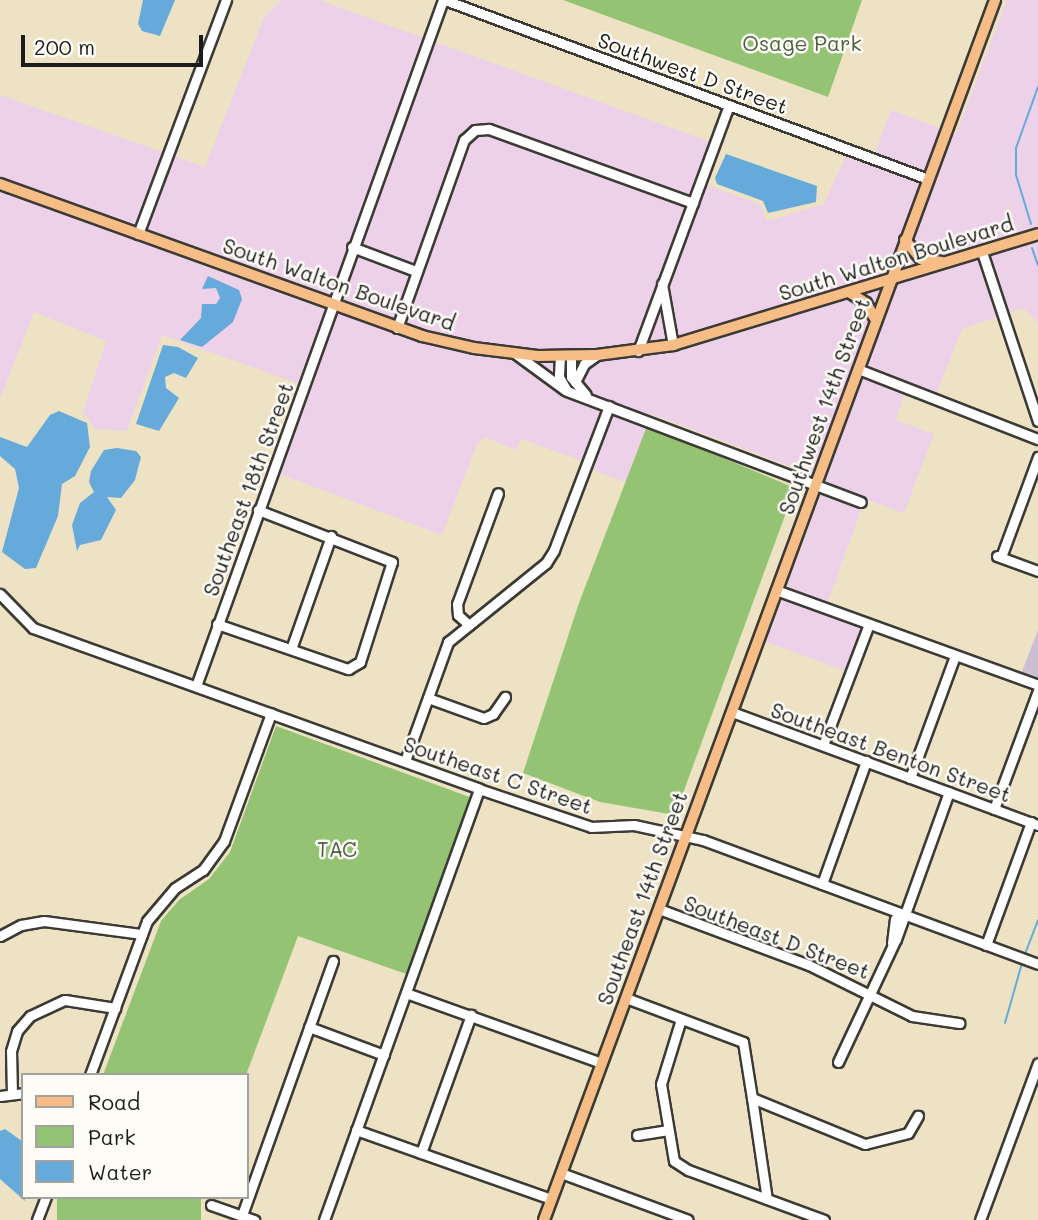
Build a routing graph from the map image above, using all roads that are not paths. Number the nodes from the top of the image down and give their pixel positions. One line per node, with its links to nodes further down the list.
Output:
1 (226, 0): 8 (street)
2 (444, 0): 4 (street, Southwest D Street); 11 (street, Southeast 18th Street)
3 (995, 0): 5 (main road, Southwest 14th Street)
4 (729, 105): 5 (street, Southwest D Street); 7 (street)
5 (928, 179): 10 (main road, Southwest 14th Street)
6 (0, 184): 8 (main road, South Walton Boulevard)
7 (693, 203): 14 (street); 16 (street)
8 (138, 234): 18 (main road, South Walton Boulevard)
9 (1038, 234): 12 (main road, South Walton Boulevard)
10 (905, 240): 13 (main road); 15 (main road, Southwest 14th Street)
11 (352, 247): 14 (street); 18 (street, Southeast 18th Street)
12 (982, 252): 13 (main road, South Walton Boulevard); 29 (street)
13 (948, 262): 15 (main road, South Walton Boulevard)
14 (416, 271): 20 (street)
15 (891, 280): 17 (main road, South Walton Boulevard); 19 (main road, Southwest 14th Street)
16 (662, 284): 21 (street); 22 (street)
17 (849, 292): 19 (main road); 21 (main road, South Walton Boulevard)
18 (331, 304): 20 (main road, South Walton Boulevard); 35 (street, Southeast 18th Street)
19 (876, 320): 26 (main road, Southwest 14th Street)
20 (397, 328): 23 (main road, South Walton Boulevard)
21 (673, 345): 22 (main road, South Walton Boulevard)
22 (638, 351): 24 (main road, South Walton Boulevard)
23 (516, 354): 25 (main road, South Walton Boulevard); 27 (street)
24 (597, 355): 25 (main road, South Walton Boulevard); 27 (street)
25 (566, 356): 27 (street)
26 (858, 369): 30 (street); 32 (main road, Southwest 14th Street)
27 (571, 387): 28 (street)
28 (609, 406): 32 (street); 42 (street)
29 (1038, 421)
30 (1038, 439)
31 (1038, 457): 37 (street)
32 (816, 483): 34 (street); 38 (main road, Southwest 14th Street)
33 (498, 493): 42 (street)
34 (862, 502)
35 (258, 510): 36 (street); 40 (street, Southeast 18th Street)
36 (331, 536): 43 (street); 43 (street)
37 (1038, 571)
38 (776, 590): 41 (street); 50 (main road, Southeast 14th Street)
39 (0, 594): 46 (street, Southeast C Street)
40 (217, 624): 43 (street); 46 (street, Southeast 18th Street)
41 (869, 624): 44 (street); 52 (street)
42 (468, 625): 49 (street)
43 (291, 649)
44 (955, 656): 45 (street); 55 (street)
45 (1038, 685)
46 (196, 686): 51 (street, Southeast C Street)
47 (1038, 691): 58 (street)
48 (505, 697): 49 (street)
49 (428, 698): 53 (street)
50 (732, 712): 52 (street, Southeast Benton Street); 60 (main road, Southeast 14th Street)
51 (271, 713): 53 (street, Southeast C Street); 64 (street)
52 (823, 746): 54 (street, Southeast Benton Street)
53 (405, 761): 56 (street, Southeast C Street)
54 (866, 761): 55 (street, Southeast Benton Street); 61 (street)
55 (910, 778): 57 (street, Southeast Benton Street)
56 (478, 789): 60 (street, Southeast C Street); 69 (street)
57 (949, 792): 58 (street, Southeast Benton Street); 63 (street)
58 (994, 809): 59 (street, Southeast Benton Street)
59 (1034, 824): 66 (street)
60 (685, 837): 61 (street, Southeast C Street); 62 (main road, Southeast 14th Street)
61 (822, 884): 63 (street, Southeast C Street)
62 (659, 909): 70 (street, Southeast D Street); 71 (main road, Southeast 14th Street)
63 (902, 914): 66 (street, Southeast C Street); 70 (street)
64 (142, 934): 65 (street); 72 (street)
65 (0, 936)
66 (986, 945): 68 (street, Southeast C Street)
67 (333, 961): 76 (street)
68 (1038, 964)
69 (406, 993): 73 (street); 77 (street)
70 (871, 993): 75 (street, Southeast D Street); 78 (street)
71 (626, 998): 74 (street); 79 (main road, Southeast 14th Street)
72 (115, 1008): 81 (street); 83 (street)
73 (471, 1015): 79 (street); 90 (street)
74 (681, 1019): 85 (street); 88 (street)
75 (959, 1023)
76 (309, 1027): 77 (street); 92 (street)
77 (384, 1055): 87 (street)
78 (838, 1062)
79 (601, 1063): 91 (main road, Southeast 14th Street)
80 (1038, 1063): 105 (street)
81 (91, 1073)
82 (21, 1093): 83 (street)
83 (12, 1094): 84 (street)
84 (0, 1096)
85 (752, 1098): 86 (street); 96 (street)
86 (918, 1116)
87 (356, 1130): 90 (street); 101 (street)
88 (667, 1130): 89 (street); 96 (street)
89 (637, 1135)
90 (421, 1153): 95 (street)
91 (561, 1173): 95 (main road, Southeast 14th Street); 103 (street)
92 (248, 1198)
93 (45, 1199): 99 (street)
94 (248, 1199): 98 (street)
95 (551, 1199): 102 (main road, Southeast 14th Street)
96 (767, 1199): 104 (street)
97 (211, 1205): 98 (street)
98 (242, 1215): 100 (street)
99 (37, 1220)
100 (254, 1220)
101 (324, 1220)
102 (544, 1220)
103 (688, 1220)
104 (824, 1220)
105 (979, 1220)

